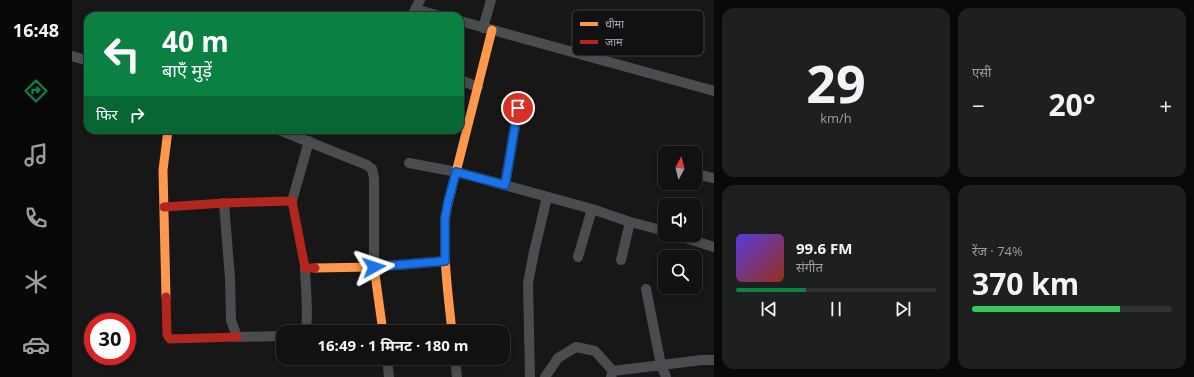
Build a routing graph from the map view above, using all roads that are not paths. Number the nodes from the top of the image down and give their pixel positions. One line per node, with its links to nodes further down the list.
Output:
1 (491, 0): 5 (street)
2 (416, 8): 3 (street)
3 (428, 12)
4 (464, 23): 5 (street)
5 (487, 29): 6 (street); 11 (street)
6 (572, 52)
7 (72, 56): 9 (street)
8 (586, 56): 12 (street)
9 (84, 60)
10 (464, 82): 11 (street)
11 (478, 87): 18 (street)
12 (714, 91)
13 (518, 108): 21 (street)
14 (168, 134): 25 (street)
15 (290, 134): 16 (street)
16 (309, 141): 23 (street); 34 (street)
17 (409, 163): 18 (street)
18 (456, 172): 21 (street); 33 (street)
19 (702, 175): 20 (street)
20 (714, 178)
21 (505, 185): 22 (street)
22 (547, 197): 26 (street); 49 (street)
23 (292, 201): 24 (street); 35 (street)
24 (224, 203): 25 (street); 41 (street)
25 (164, 207): 41 (street)
26 (592, 209): 27 (street); 31 (street)
27 (630, 222): 28 (street); 32 (street)
28 (658, 230)
29 (698, 242): 30 (street)
30 (714, 247)
31 (578, 257)
32 (621, 260)
33 (445, 261): 34 (street); 39 (street)
34 (374, 267): 35 (street); 38 (street)
35 (305, 268): 37 (street)
36 (646, 289): 45 (street)
37 (307, 325)
38 (382, 325)
39 (451, 325)
40 (276, 336): 41 (street)
41 (237, 337)
42 (714, 360): 45 (street)
43 (388, 365): 47 (street)
44 (456, 365): 48 (street)
45 (661, 365): 46 (street); 51 (street)
46 (612, 374): 50 (street)
47 (389, 377)
48 (457, 377)
49 (530, 377)
50 (545, 377)
51 (666, 377)

